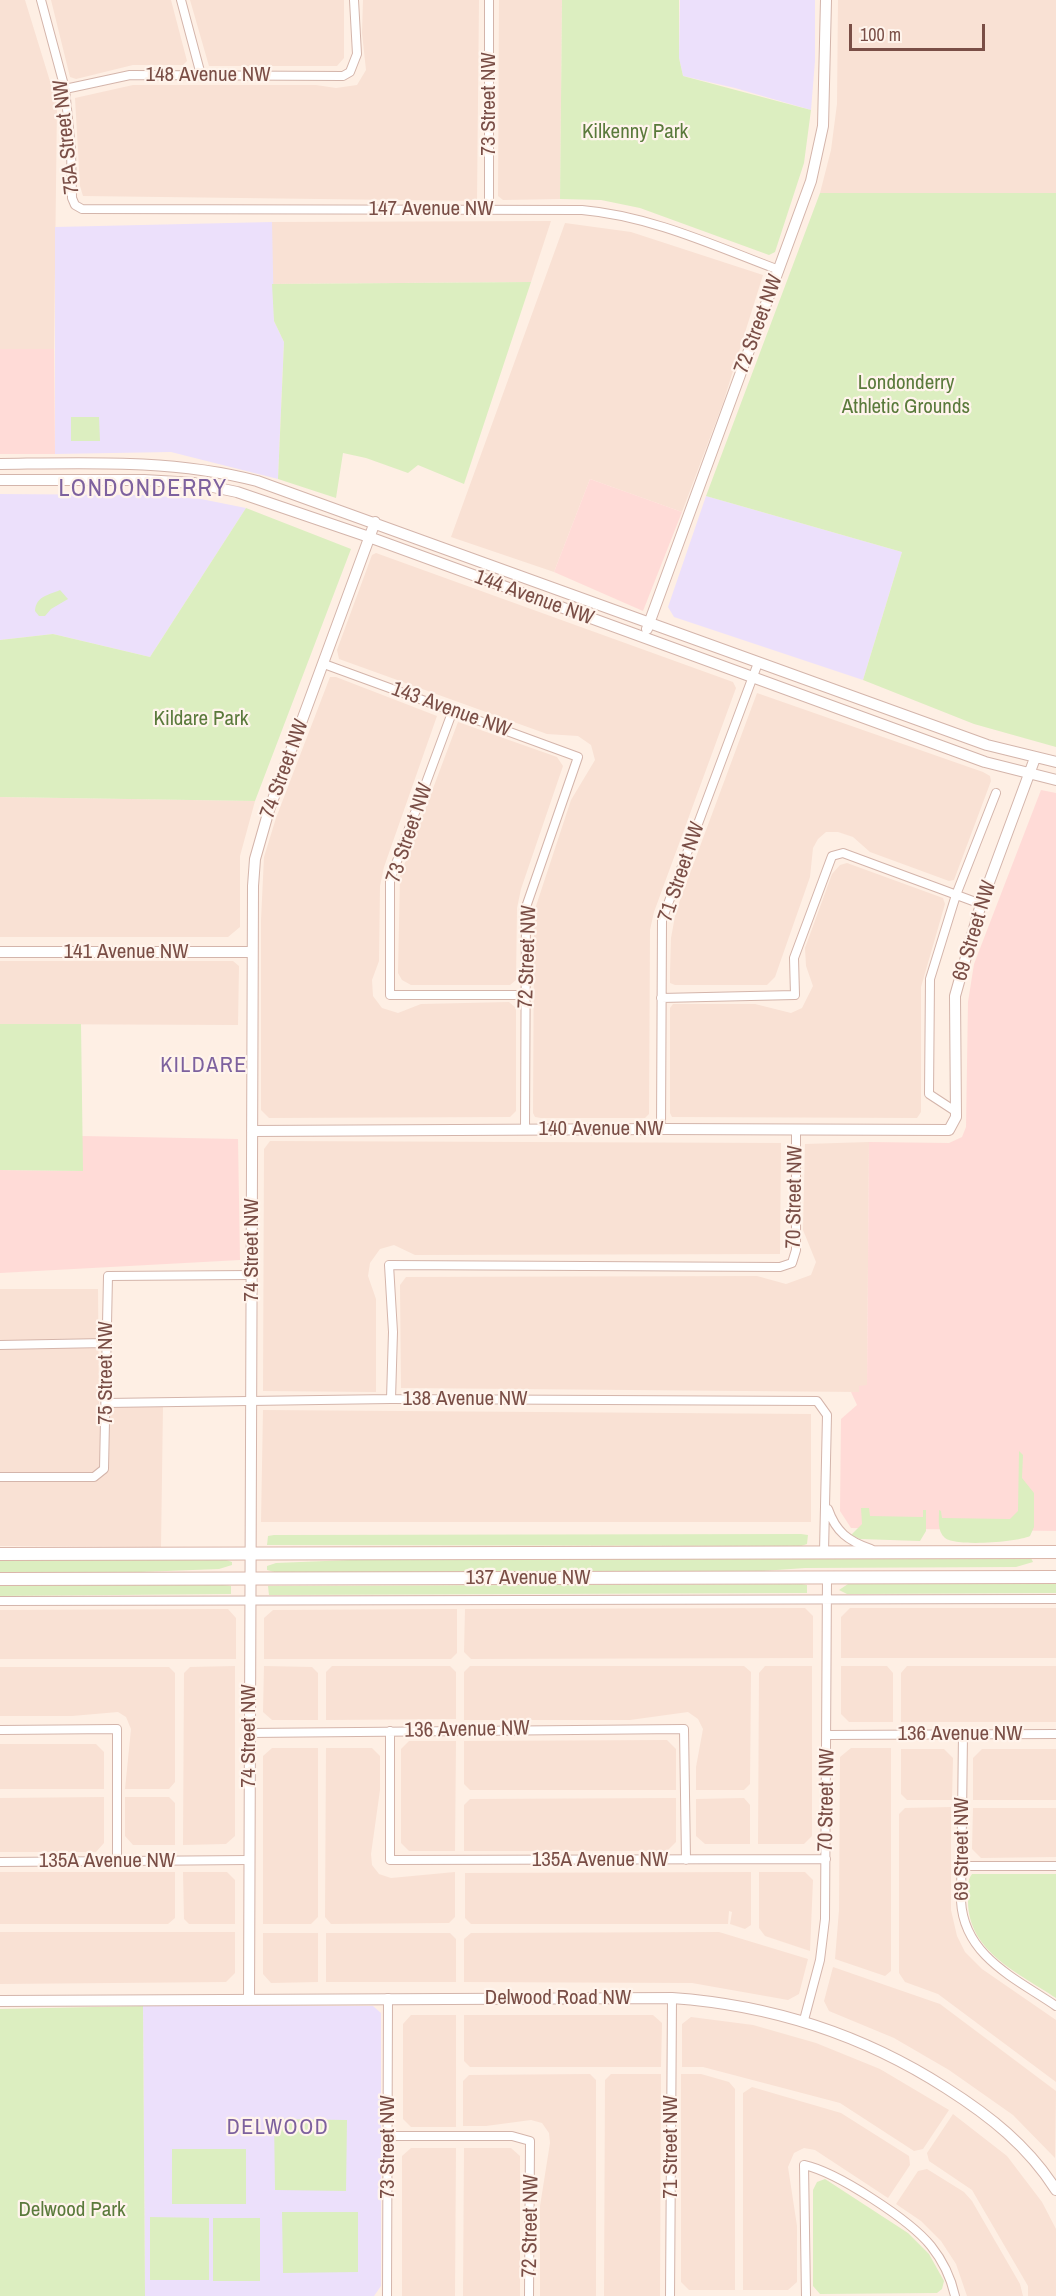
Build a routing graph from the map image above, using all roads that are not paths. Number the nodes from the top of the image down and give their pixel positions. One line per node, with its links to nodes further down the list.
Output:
1 (42, 0): 7 (street, 75A Street NW)
2 (181, 0): 6 (street)
3 (354, 0): 6 (street, 148 Avenue NW)
4 (489, 0): 9 (street, 73 Street NW)
5 (826, 0): 10 (street, 72 Street NW)
6 (201, 75): 7 (street, 148 Avenue NW)
7 (65, 89): 8 (street, 75A Street NW)
8 (75, 205): 9 (street, 147 Avenue NW)
9 (489, 209): 10 (street, 147 Avenue NW)
10 (779, 270): 15 (street, 72 Street NW)
11 (0, 464): 13 (street, 144 Avenue NW)
12 (0, 480): 14 (street, 144 Avenue NW)
13 (375, 522): 14 (street, 74 Street NW); 15 (street, 144 Avenue NW)
14 (369, 537): 16 (street, 144 Avenue NW); 18 (street, 74 Street NW)
15 (650, 623): 16 (street, 72 Street NW); 17 (street, 144 Avenue NW)
16 (644, 638): 19 (street, 144 Avenue NW)
17 (758, 663): 19 (street, 71 Street NW); 22 (street, 144 Avenue NW)
18 (324, 664): 20 (street, 143 Avenue NW); 30 (street, 74 Street NW)
19 (753, 677): 24 (street, 144 Avenue NW); 32 (street, 71 Street NW)
20 (453, 710): 21 (street, 143 Avenue NW); 31 (street, 73 Street NW)
21 (578, 757): 31 (street, 72 Street NW)
22 (1035, 758): 23 (street, 144 Avenue NW); 24 (street, 69 Street NW)
23 (1056, 762)
24 (1029, 775): 25 (street, 144 Avenue NW); 28 (street, 69 Street NW)
25 (1056, 780)
26 (996, 794): 27 (street, 69 Street NW)
27 (956, 895): 28 (street); 32 (street); 33 (street, 69 Street NW)
28 (981, 904): 33 (street, 69 Street NW)
29 (0, 952): 30 (street, 141 Avenue NW)
30 (252, 952): 37 (street, 74 Street NW)
31 (525, 995): 34 (street, 72 Street NW)
32 (661, 998): 35 (street, 71 Street NW)
33 (956, 1111): 36 (street, 69 Street NW)
34 (525, 1129): 35 (street, 140 Avenue NW); 37 (street, 140 Avenue NW)
35 (661, 1129): 38 (street, 140 Avenue NW)
36 (950, 1130): 38 (street, 140 Avenue NW)
37 (252, 1131): 39 (street, 74 Street NW)
38 (796, 1131): 42 (street, 70 Street NW)
39 (252, 1275): 40 (street, 75 Street NW); 43 (street, 74 Street NW)
40 (105, 1343): 41 (street); 44 (street, 75 Street NW)
41 (0, 1345)
42 (392, 1400): 43 (street, 138 Avenue NW); 46 (street, 138 Avenue NW)
43 (252, 1401): 44 (street, 138 Avenue NW); 51 (street, 74 Street NW)
44 (106, 1402): 45 (street, 75 Street NW)
45 (0, 1477)
46 (826, 1504): 47 (street); 48 (street, 137 Avenue NW)
47 (824, 1552): 48 (main road, 137 Avenue NW); 51 (main road, 137 Avenue NW)
48 (880, 1552): 49 (main road, 137 Avenue NW)
49 (1056, 1552)
50 (0, 1554): 51 (main road, 137 Avenue NW)
51 (251, 1554): 55 (street, 74 Street NW)
52 (827, 1577): 53 (main road, 137 Avenue NW); 55 (main road, 137 Avenue NW); 56 (street, 70 Street NW)
53 (1056, 1577)
54 (0, 1579): 55 (main road, 137 Avenue NW)
55 (251, 1579): 58 (street, 74 Street NW)
56 (827, 1599): 57 (street, 137 Avenue NW); 58 (street, 137 Avenue NW); 65 (street, 70 Street NW)
57 (1056, 1599)
58 (250, 1600): 59 (street, 137 Avenue NW); 62 (street, 74 Street NW)
59 (0, 1601)
60 (0, 1730): 69 (street)
61 (390, 1731): 62 (street, 136 Avenue NW); 68 (street, 136 Avenue NW); 68 (street, 135A Avenue NW)
62 (249, 1732): 67 (street, 74 Street NW)
63 (963, 1734): 64 (street, 136 Avenue NW); 65 (street, 136 Avenue NW); 71 (street, 69 Street NW)
64 (1056, 1734)
65 (827, 1735): 66 (street, 70 Street NW)
66 (826, 1858): 68 (street, 135A Avenue NW); 78 (street, 70 Street NW)
67 (249, 1860): 69 (street, 135A Avenue NW); 73 (street, 74 Street NW)
68 (686, 1860)
69 (117, 1861): 70 (street, 135A Avenue NW)
70 (0, 1862)
71 (961, 1866): 72 (street); 77 (street, 69 Street NW)
72 (1056, 1866)
73 (249, 1998): 74 (street, Delwood Road NW); 76 (street, Delwood Road NW)
74 (388, 1998): 75 (street, Delwood Road NW); 79 (street, 73 Street NW)
75 (672, 1998): 78 (street, Delwood Road NW); 83 (street, 71 Street NW)
76 (0, 2001)
77 (1056, 2006)
78 (804, 2020): 80 (street, Delwood Road NW)
79 (389, 2136): 81 (street, 73 Street NW); 82 (street, 72 Street NW)
80 (1056, 2190)
81 (387, 2296)
82 (529, 2296)
83 (670, 2296)
84 (806, 2296): 85 (street)
85 (955, 2296)

